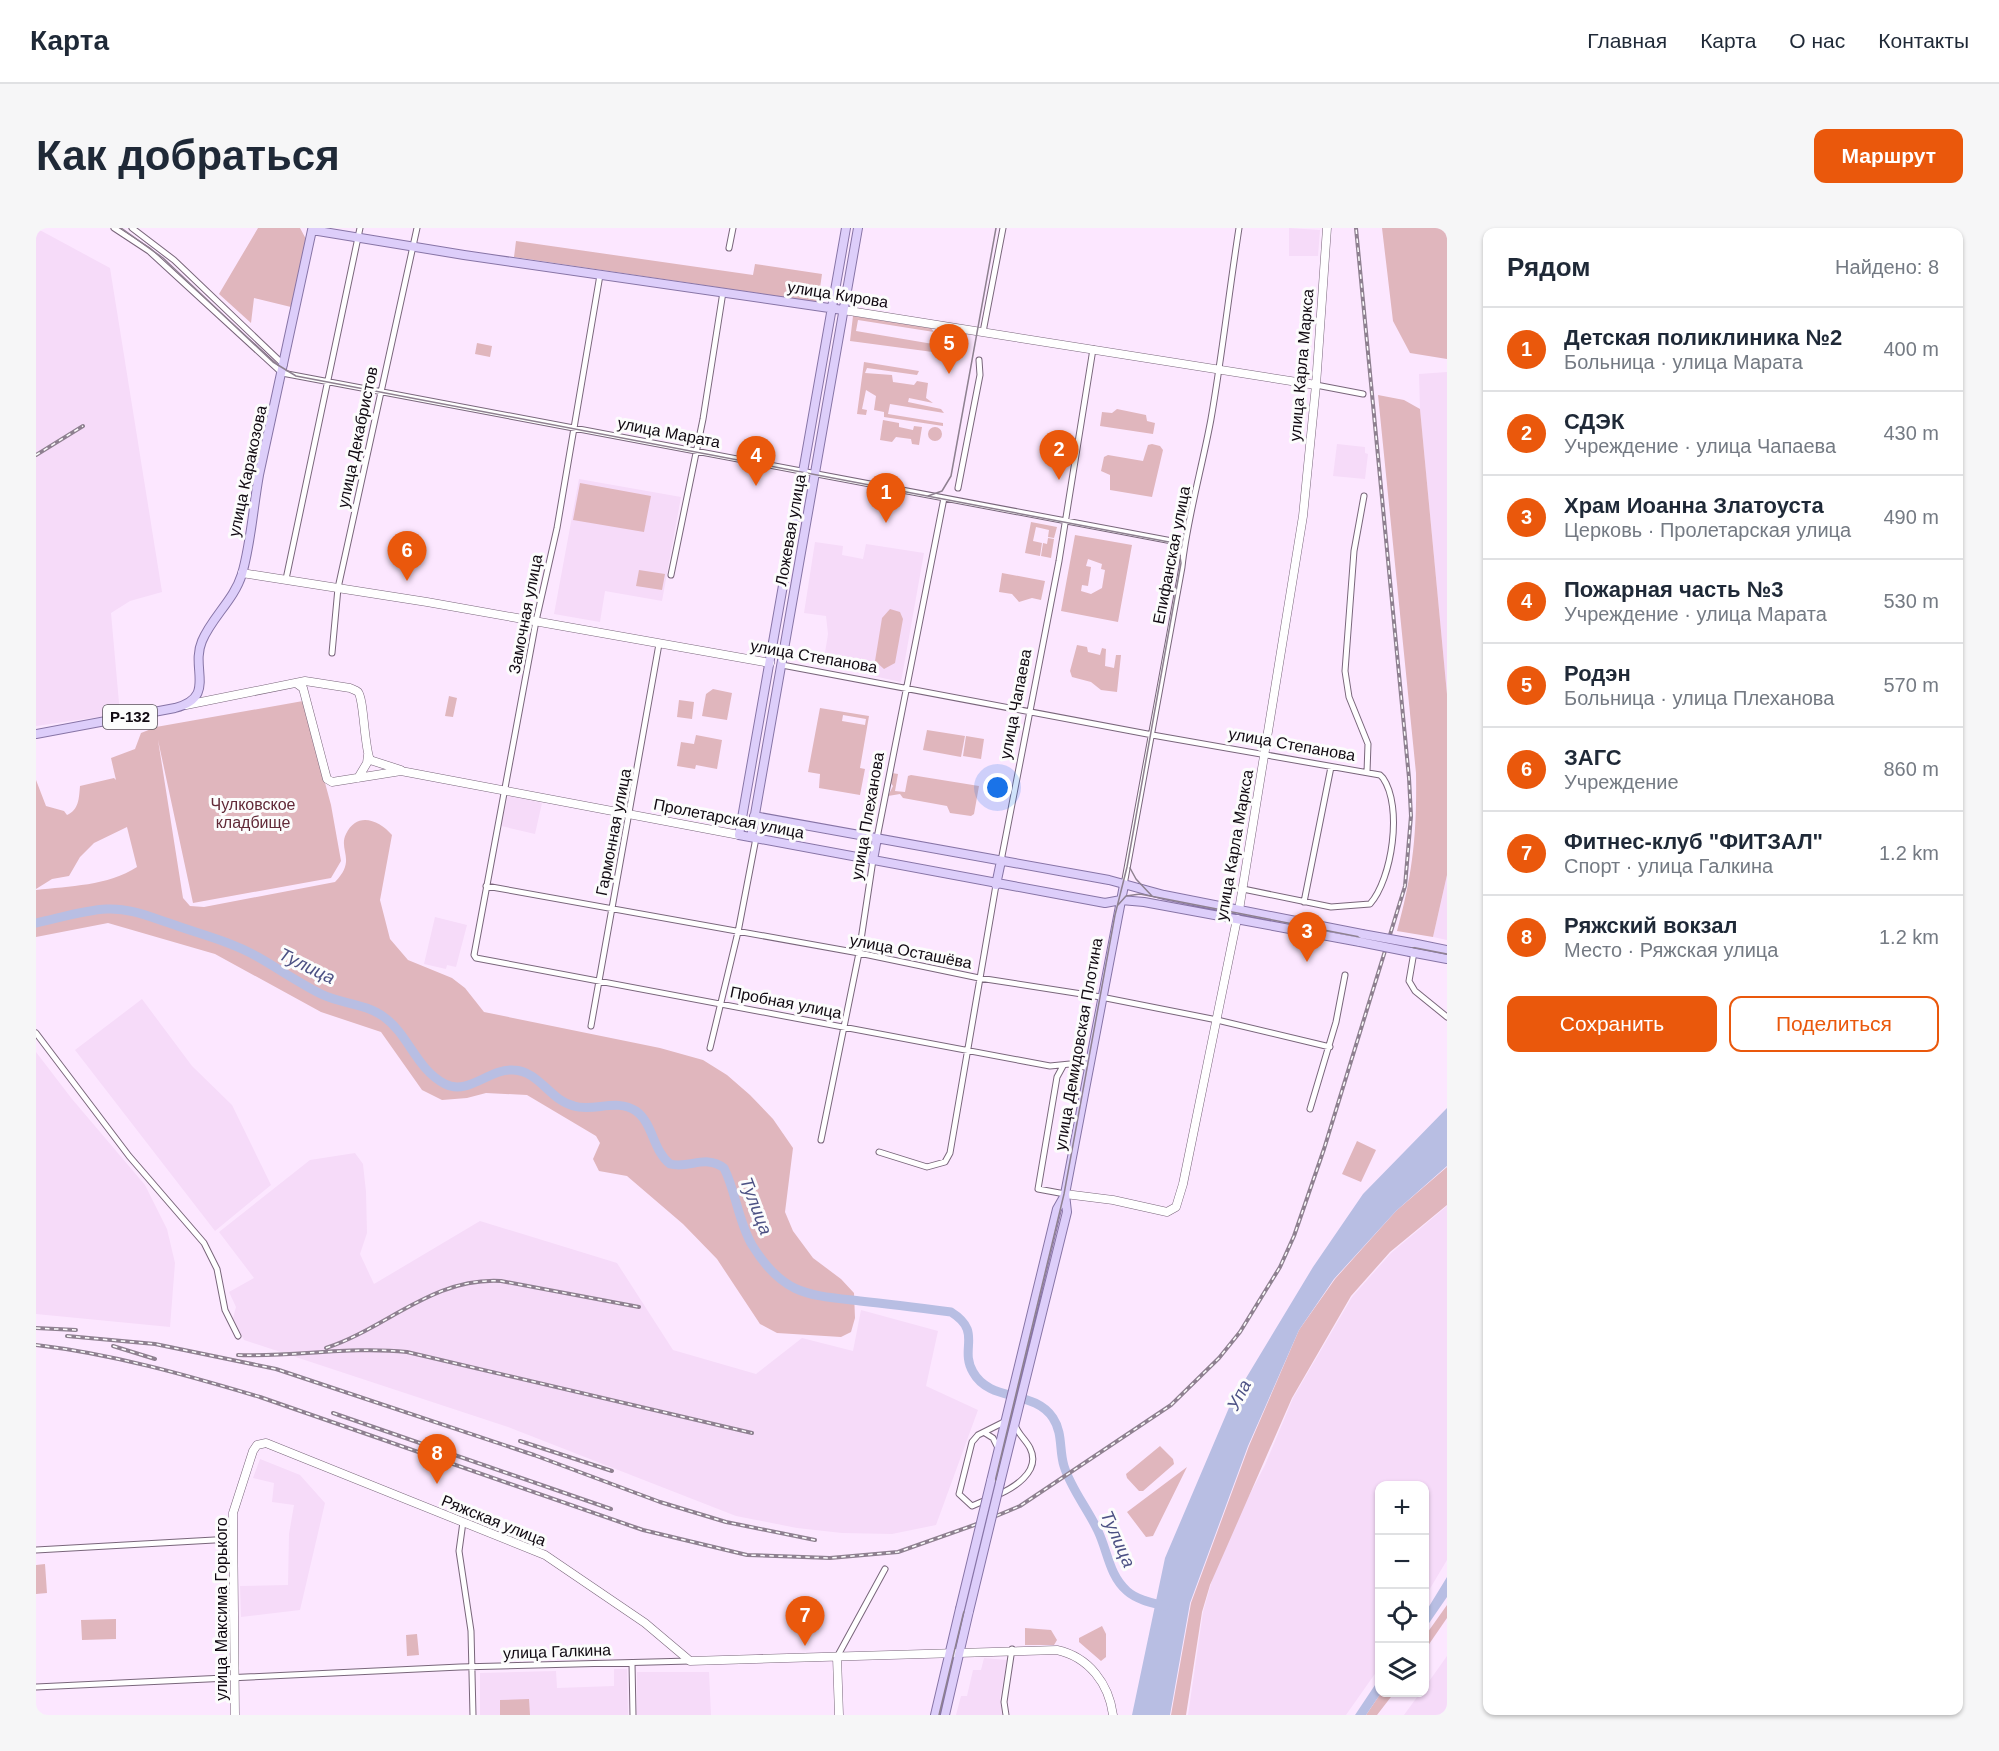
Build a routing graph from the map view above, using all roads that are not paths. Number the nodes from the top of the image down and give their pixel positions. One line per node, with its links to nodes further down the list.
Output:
1 (114, 228): 13 (street, улица Марата)
2 (360, 228): 12 (street)
3 (417, 228): 14 (street, улица Декабристов)
4 (734, 228): 15 (street)
5 (846, 228): 18 (main road, Ложевая улица)
6 (858, 228): 19 (main road, Ложевая улица)
7 (1003, 228): 20 (street)
8 (1239, 228): 24 (street, Епифанская улица)
9 (1327, 228): 26 (street, улица Карла Маркса)
10 (311, 229): 12 (main road, улица Кирова); 23 (main road, улица Каракозова)
11 (134, 230): 13 (street); 23 (street)
12 (358, 237): 14 (main road, улица Кирова); 25 (street)
13 (132, 239): 23 (street, улица Марата)
14 (413, 246): 16 (main road, улица Кирова); 27 (street, улица Декабристов)
15 (729, 248)
16 (600, 275): 17 (main road, улица Кирова); 29 (street, Замочная улица)
17 (723, 292): 18 (main road, улица Кирова); 30 (street)
18 (832, 308): 19 (main road, улица Кирова); 31 (main road, Ложевая улица)
19 (843, 310): 20 (street, улица Кирова); 32 (main road, Ложевая улица)
20 (983, 332): 21 (street, улица Кирова)
21 (1093, 350): 24 (street, улица Кирова); 36 (street, улица Чапаева)
22 (979, 360): 33 (street)
23 (285, 370): 25 (street, улица Марата); 40 (main road, улица Каракозова)
24 (1218, 370): 26 (street, улица Кирова); 38 (street, Епифанская улица)
25 (328, 381): 27 (street, улица Марата); 42 (street)
26 (1316, 385): 28 (street, улица Кирова); 58 (street, улица Карла Маркса)
27 (381, 391): 29 (street, улица Марата); 43 (street, улица Декабристов)
28 (1363, 394)
29 (573, 427): 30 (street, улица Марата); 44 (street, Замочная улица)
30 (696, 451): 31 (street, улица Марата); 41 (street)
31 (804, 471): 32 (street, улица Марата); 37 (main road, Ложевая улица)
32 (815, 474): 35 (street, улица Марата); 39 (main road, Ложевая улица)
33 (958, 488)
34 (1364, 496): 61 (street)
35 (944, 498): 36 (street, улица Марата); 51 (street, улица Плеханова)
36 (1066, 521): 38 (street, улица Марата); 54 (street, улица Чапаева)
37 (790, 552): 39 (main road); 47 (main road, Ложевая улица)
38 (1182, 553): 56 (street, Епифанская улица)
39 (801, 554): 48 (main road, Ложевая улица)
40 (242, 573): 42 (street, улица Степанова); 49 (main road, улица Каракозова)
41 (671, 575)
42 (286, 579): 43 (street, улица Степанова)
43 (338, 588): 44 (street, улица Степанова); 46 (street, улица Декабристов)
44 (536, 621): 45 (street, улица Степанова); 63 (street, Замочная улица)
45 (659, 644): 47 (street, улица Степанова); 64 (street, Гармонная улица)
46 (332, 653)
47 (770, 663): 48 (main road, улица Степанова); 67 (main road, Ложевая улица)
48 (782, 665): 51 (street, улица Степанова); 65 (main road, Ложевая улица)
49 (200, 682): 52 (street); 53 (main road)
50 (296, 683): 52 (street); 57 (street); 62 (street, Пролетарская улица)
51 (906, 689): 54 (street, улица Степанова); 69 (street, улица Плеханова)
52 (211, 700): 53 (street)
53 (186, 705): 55 (main road, Р-132)
54 (1028, 712): 56 (street, улица Степанова); 71 (street, улица Чапаева)
55 (36, 734)
56 (1151, 735): 58 (street, улица Степанова); 73 (street, Епифанская улица)
57 (368, 754): 60 (street); 62 (street)
58 (1265, 755): 59 (street, улица Степанова); 75 (street, улица Карла Маркса)
59 (1331, 767): 61 (street, улица Степанова); 77 (street)
60 (401, 771): 62 (street, Пролетарская улица); 63 (street, Пролетарская улица)
61 (1367, 772): 77 (street, улица Степанова)
62 (357, 778)
63 (505, 790): 64 (street, Пролетарская улица); 74 (street, Замочная улица)
64 (630, 814): 67 (street, Пролетарская улица); 78 (street, Гармонная улица)
65 (754, 816): 66 (main road, Пролетарская улица); 68 (main road, Ложевая улица)
66 (768, 818): 68 (main road); 69 (main road, Пролетарская улица)
67 (739, 835): 68 (main road, Пролетарская улица)
68 (757, 838): 70 (main road, Пролетарская улица); 80 (street, Ложевая улица)
69 (877, 838): 70 (main road, улица Плеханова); 71 (main road, Пролетарская улица)
70 (873, 860): 72 (main road, Пролетарская улица); 83 (street, улица Плеханова)
71 (1001, 861): 72 (main road, улица Чапаева); 73 (main road, Пролетарская улица)
72 (996, 885): 76 (main road, Пролетарская улица); 87 (street, улица Чапаева)
73 (1124, 885): 76 (main road); 79 (main road, Пролетарская улица)
74 (486, 886): 78 (street, улица Осташёва); 84 (street, Замочная улица)
75 (1243, 889): 77 (street); 79 (street, улица Карла Маркса)
76 (1121, 900): 79 (main road, Пролетарская улица); 89 (main road, улица Демидовская Плотина)
77 (1305, 902)
78 (612, 908): 80 (street, улица Осташёва); 88 (street, Гармонная улица)
79 (1238, 914): 81 (main road, Пролетарская улица, bridge); 92 (street, улица Карла Маркса)
80 (738, 932): 83 (street, улица Осташёва); 90 (street, Ложевая улица)
81 (1412, 949): 82 (main road); 85 (main road); 91 (street)
82 (1447, 950)
83 (859, 953): 87 (street, улица Осташёва); 94 (street, улица Плеханова)
84 (476, 958): 88 (street, Пробная улица)
85 (1447, 959)
86 (1346, 975): 96 (street)
87 (979, 978): 89 (street, улица Осташёва); 98 (street, улица Чапаева)
88 (599, 981): 90 (street, Пробная улица); 93 (street, Гармонная улица)
89 (1101, 997): 92 (street, улица Осташёва); 100 (main road, улица Демидовская Плотина)
90 (722, 1003): 94 (street, Пробная улица); 97 (street, Ложевая улица)
91 (1447, 1017)
92 (1217, 1020): 96 (street, улица Осташёва); 104 (street, улица Карла Маркса)
93 (591, 1026)
94 (843, 1026): 98 (street, Пробная улица); 102 (street, улица Плеханова)
95 (36, 1033): 107 (street)
96 (1330, 1047): 101 (street)
97 (710, 1048)
98 (968, 1051): 99 (street, Пробная улица); 103 (street, улица Чапаева)
99 (1064, 1065): 100 (street, Пробная улица); 104 (street, улица Демидовская Плотина)
100 (1090, 1068): 104 (main road, улица Демидовская Плотина)
101 (1310, 1109)
102 (821, 1140)
103 (879, 1152)
104 (1065, 1194): 105 (main road, улица Демидовская Плотина); 106 (main road, улица Демидовская Плотина)
105 (1045, 1302): 106 (main road); 108 (main road, улица Демидовская Плотина)
106 (1034, 1305): 108 (main road, улица Демидовская Плотина)
107 (238, 1336)
108 (1019, 1385): 109 (main road, улица Демидовская Плотина)
109 (1009, 1422): 110 (street); 112 (street); 113 (main road, улица Демидовская Плотина)
110 (984, 1433): 112 (street); 113 (street)
111 (266, 1443): 114 (street, Ряжская улица); 115 (street, улица Максима Горького)
112 (1027, 1443): 113 (street)
113 (1003, 1450): 119 (main road, улица Демидовская Плотина, bridge)
114 (463, 1522): 121 (street, Ряжская улица); 123 (street)
115 (232, 1539): 116 (street); 124 (street, улица Максима Горького)
116 (36, 1550)
117 (885, 1569): 120 (street)
118 (1012, 1649): 119 (street, улица Галкина); 132 (street); 133 (street, улица Галкина)
119 (955, 1651): 120 (street, улица Галкина); 130 (main road, улица Демидовская Плотина); 131 (main road, улица Демидовская Плотина)
120 (837, 1657): 121 (street, улица Галкина); 129 (street)
121 (690, 1661): 122 (street, улица Галкина)
122 (632, 1663): 123 (street, улица Галкина); 128 (street)
123 (474, 1667): 124 (street, улица Галкина); 127 (street)
124 (234, 1678): 125 (street, улица Галкина); 126 (street, улица Максима Горького)
125 (36, 1687)
126 (235, 1715)
127 (473, 1715)
128 (633, 1715)
129 (839, 1715)
130 (935, 1715)
131 (945, 1715)
132 (1006, 1715)
133 (1113, 1715)

